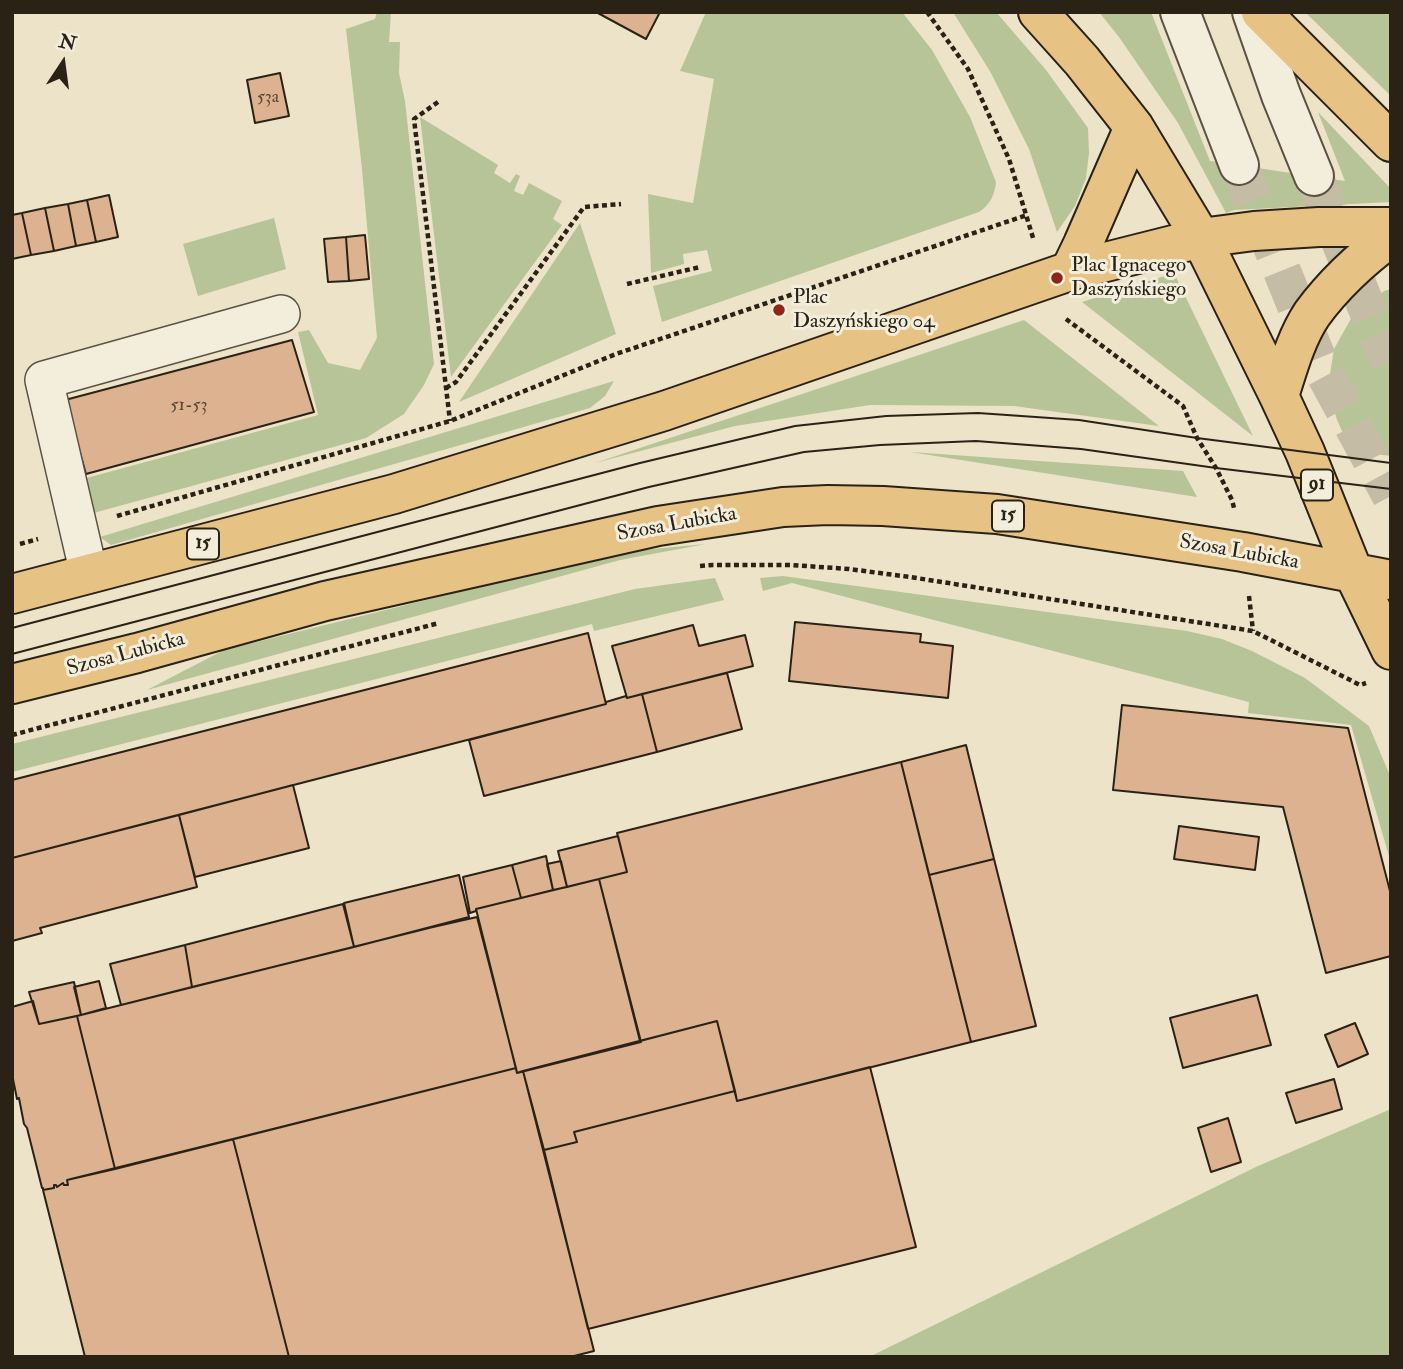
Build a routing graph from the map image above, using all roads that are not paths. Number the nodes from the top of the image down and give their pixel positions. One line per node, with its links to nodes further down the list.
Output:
1 (1038, 12): 5 (main road, 91)
2 (1180, 12): 7 (street)
3 (1252, 12): 8 (street)
4 (1261, 12): 6 (main road)
5 (1134, 127): 11 (main road, 91); 12 (main road)
6 (1391, 142)
7 (1239, 165)
8 (1314, 176)
9 (1391, 227): 11 (main road, 15)
10 (1391, 237): 14 (main road)
11 (1201, 238): 12 (main road, 15); 14 (main road, 91)
12 (1057, 275): 15 (main road, 15)
13 (281, 314): 15 (street)
14 (1279, 396): 16 (main road, 91)
15 (89, 574): 18 (main road, 15)
16 (1354, 574): 17 (main road, 15); 19 (main road, 91); 20 (main road, Szosa Lubicka / 15)
17 (1391, 580)
18 (12, 594)
19 (1391, 650)
20 (12, 684)

